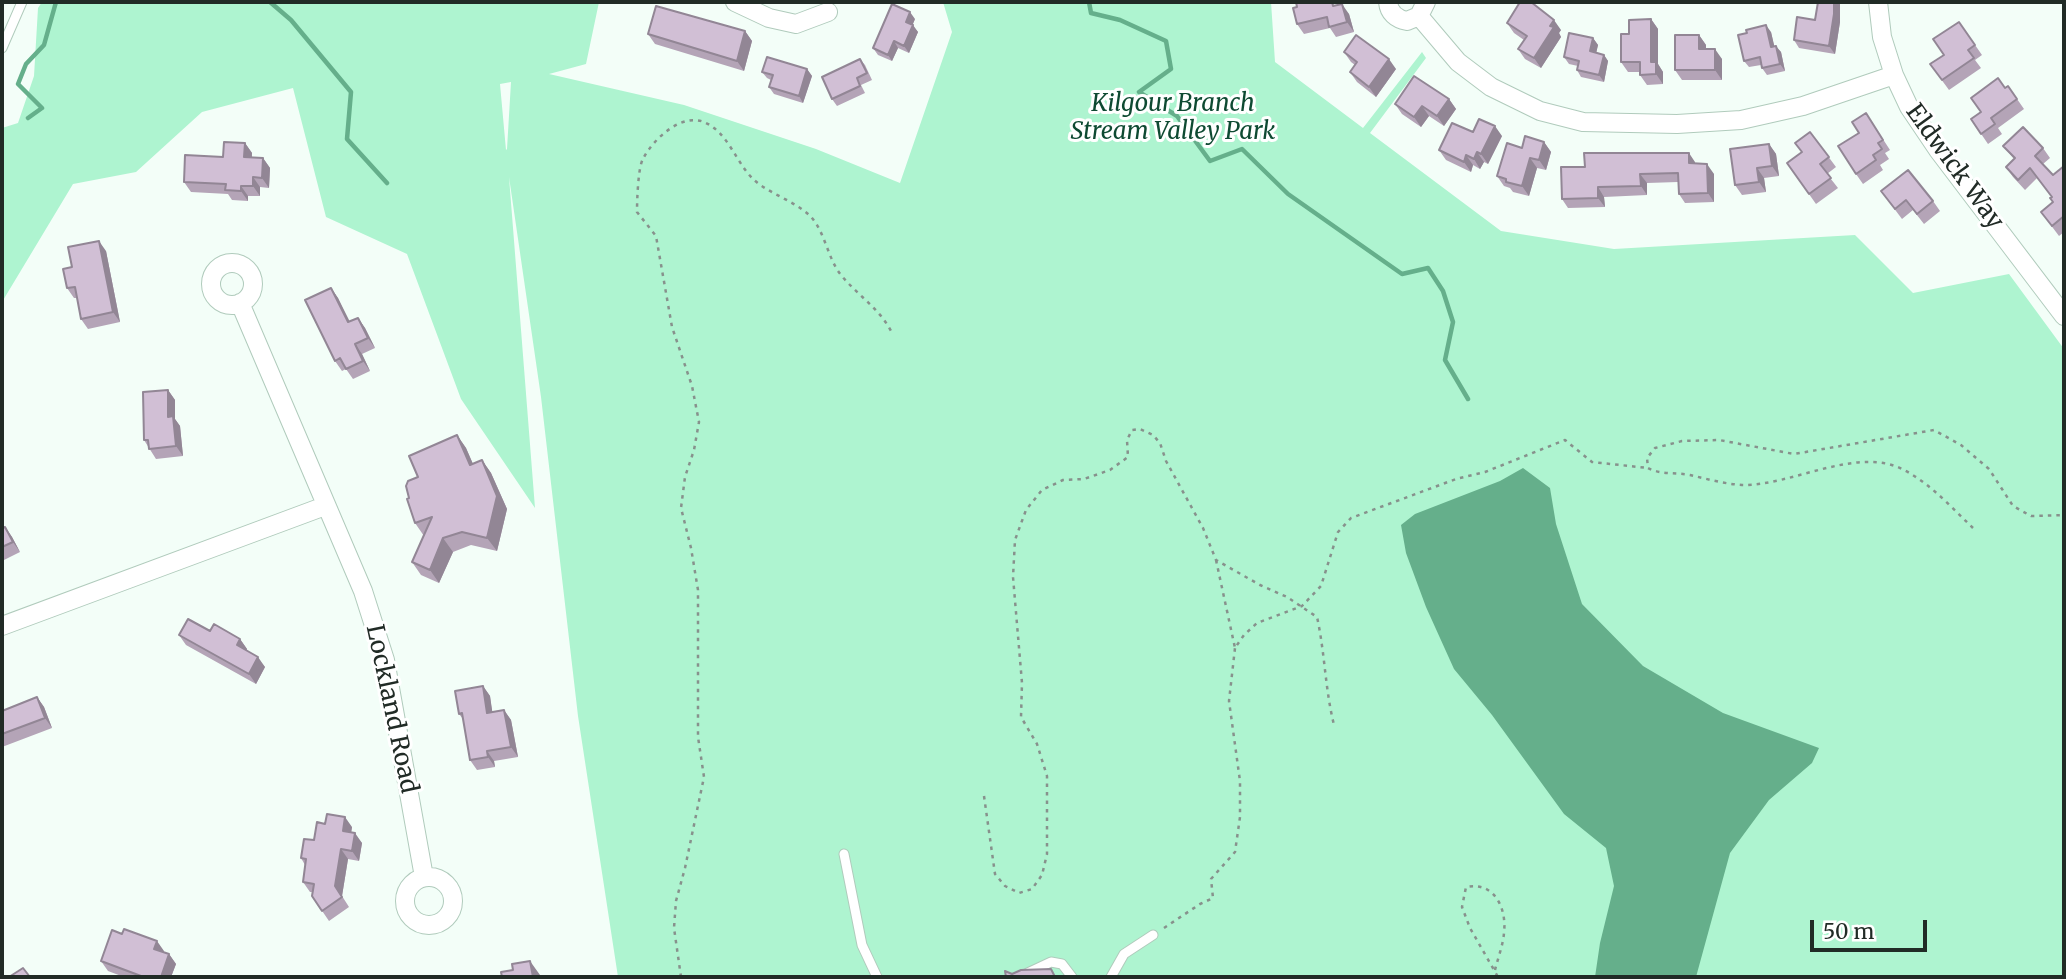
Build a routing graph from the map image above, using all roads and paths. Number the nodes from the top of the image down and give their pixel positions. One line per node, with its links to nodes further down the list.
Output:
1 (22, 2): 7 (lane)
2 (735, 2): 6 (street)
3 (1388, 2): 5 (street)
4 (1878, 2): 8 (street, Eldwick Way)
5 (1423, 9): 8 (street)
6 (828, 12)
7 (2, 48)
8 (1894, 75): 10 (street, Eldwick Way)
9 (240, 303): 13 (street, Lockland Road)
10 (2064, 316)
11 (893, 335): 26 (path)
12 (1648, 468): 14 (path); 15 (path); 17 (path)
13 (325, 506): 18 (street); 23 (street, Lockland Road)
14 (2064, 515)
15 (1973, 528)
16 (1216, 560): 17 (path); 19 (path); 21 (path)
17 (1302, 606): 19 (path); 20 (path)
18 (2, 626)
19 (1235, 648): 24 (path)
20 (1334, 724)
21 (984, 796)
22 (844, 854): 27 (lane)
23 (424, 877)
24 (1153, 935): 30 (lane)
25 (1495, 970): 25 (path); 31 (path)
26 (681, 977)
27 (877, 977)
28 (1019, 977): 29 (lane)
29 (1072, 977)
30 (1111, 977)
31 (1498, 977)

